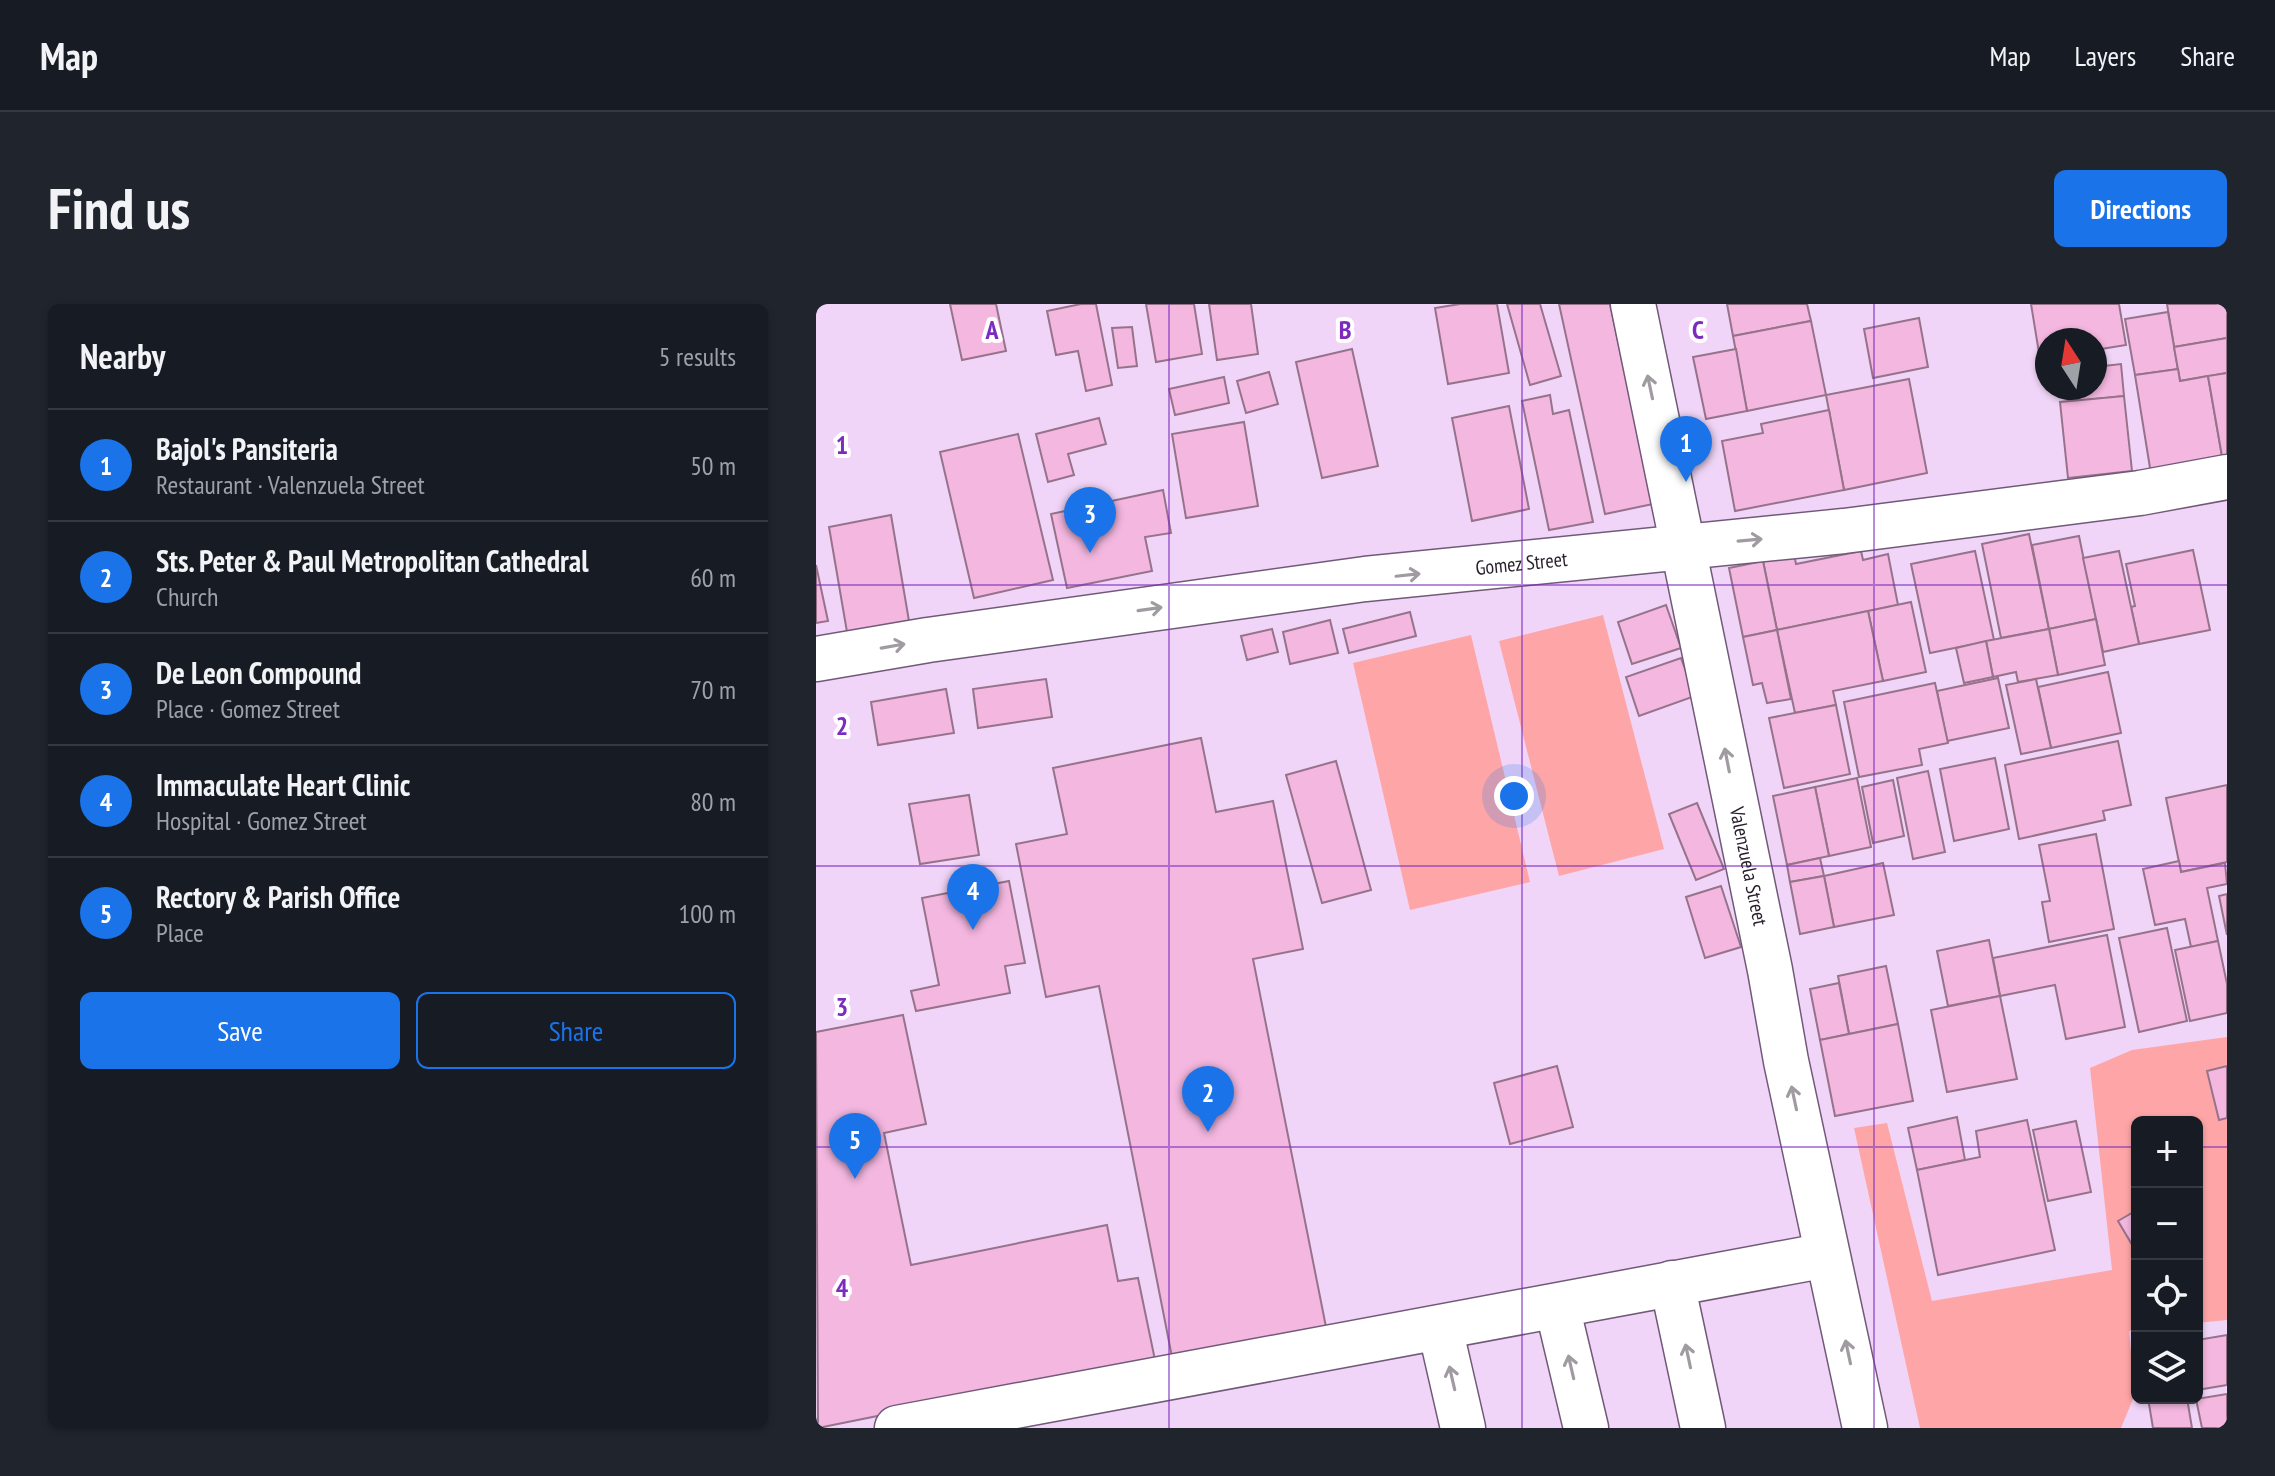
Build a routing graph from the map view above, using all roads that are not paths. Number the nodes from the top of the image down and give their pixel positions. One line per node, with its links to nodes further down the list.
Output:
1 (1633, 304): 3 (main road, Valenzuela Street, one-way to 1)
2 (2227, 477): 3 (main road, Gomez Street, one-way to 2)
3 (1684, 546): 4 (main road, Gomez Street, one-way to 3); 5 (main road, Valenzuela Street, one-way to 3)
4 (816, 659)
5 (1827, 1255): 6 (main road); 14 (main road, Valenzuela Street, one-way to 5)
6 (1672, 1283): 7 (main road); 13 (main road, one-way to 6)
7 (1557, 1306): 8 (main road); 12 (main road, one-way to 7)
8 (1440, 1328): 9 (main road); 11 (main road, one-way to 8)
9 (1053, 1414): 10 (main road)
10 (897, 1428)
11 (1463, 1428)
12 (1586, 1428)
13 (1703, 1428)
14 (1865, 1428)

